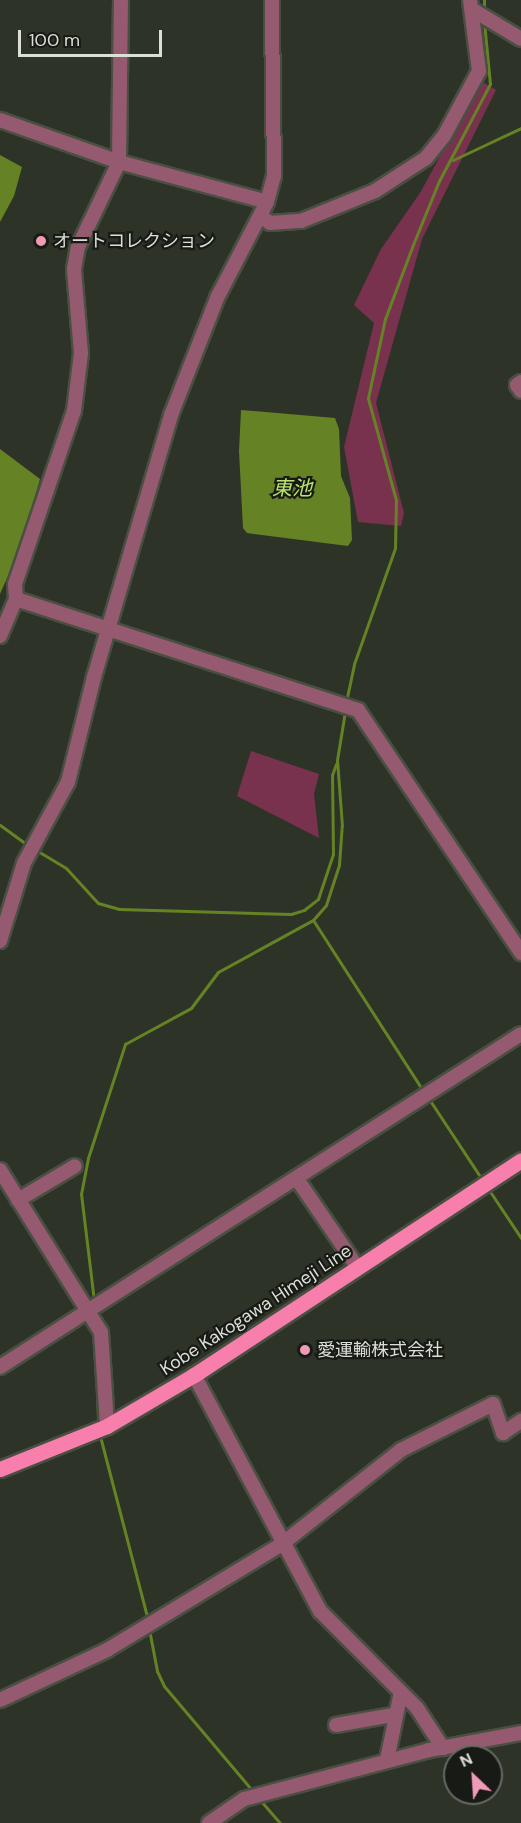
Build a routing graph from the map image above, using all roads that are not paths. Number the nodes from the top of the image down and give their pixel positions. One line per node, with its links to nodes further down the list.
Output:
1 (121, 0): 6 (street)
2 (272, 0): 7 (street)
3 (471, 5): 4 (street); 8 (street)
4 (521, 39)
5 (0, 120): 6 (street)
6 (119, 162): 7 (street); 11 (street)
7 (267, 202): 8 (street)
8 (262, 217): 12 (street)
9 (521, 382): 10 (street)
10 (521, 391)
11 (16, 599): 12 (street); 13 (street)
12 (108, 629): 14 (street); 15 (street)
13 (0, 636)
14 (0, 941)
15 (521, 953)
16 (521, 1034): 20 (street)
17 (521, 1160): 22 (main road, Kobe Kakogawa Himeji Line)
18 (75, 1166): 21 (street)
19 (0, 1170): 21 (street)
20 (297, 1179): 22 (street); 23 (street)
21 (18, 1200): 23 (street)
22 (358, 1268): 25 (main road, Kobe Kakogawa Himeji Line)
23 (88, 1307): 24 (street); 27 (street)
24 (0, 1367)
25 (194, 1375): 27 (main road, Kobe Kakogawa Himeji Line); 29 (street)
26 (521, 1421): 29 (street)
27 (107, 1426): 28 (main road, Kobe Kakogawa Himeji Line)
28 (0, 1469)
29 (282, 1544): 30 (street); 31 (street)
30 (400, 1692): 32 (street); 36 (street)
31 (0, 1700)
32 (393, 1715): 33 (street); 37 (street)
33 (336, 1725)
34 (521, 1733): 35 (street)
35 (459, 1745)
36 (443, 1748): 37 (street)
37 (387, 1760): 38 (street)
38 (209, 1823)

